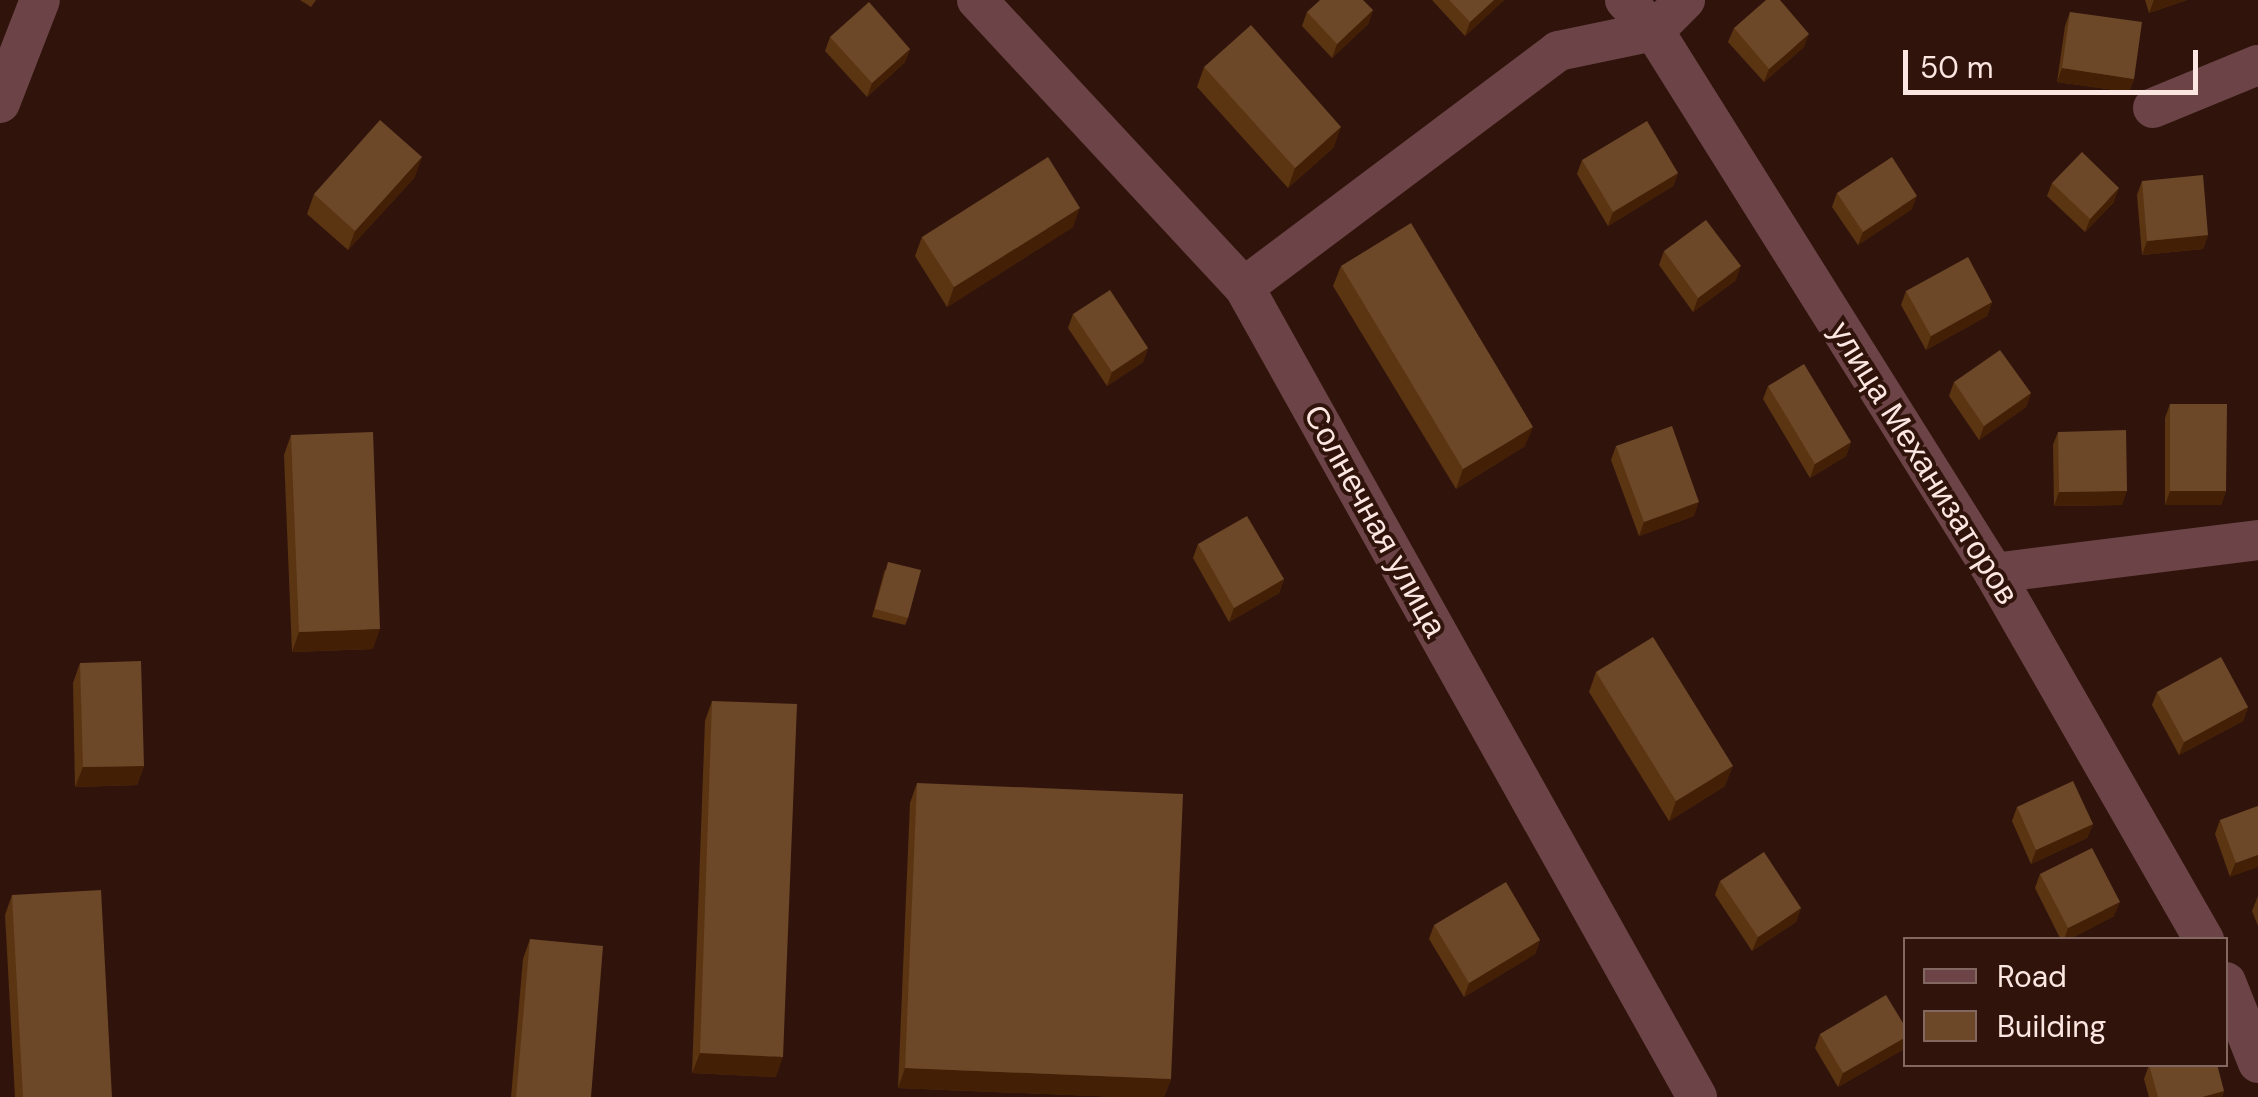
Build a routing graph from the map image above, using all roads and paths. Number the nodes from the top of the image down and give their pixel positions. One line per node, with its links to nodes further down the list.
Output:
1 (40, 0): 7 (street)
2 (977, 0): 9 (street, Солнечная улица)
3 (1625, 0): 5 (street, улица Механизаторов)
4 (1685, 0): 5 (street)
5 (1654, 31): 9 (street); 11 (street, улица Механизаторов)
6 (2258, 65): 8 (street)
7 (0, 102)
8 (2153, 108)
9 (1244, 287): 15 (street, Солнечная улица)
10 (2258, 540): 11 (street)
11 (1994, 573): 12 (street, улица Механизаторов)
12 (2202, 937)
13 (2228, 987): 14 (street)
14 (2258, 1062)
15 (1697, 1097)

